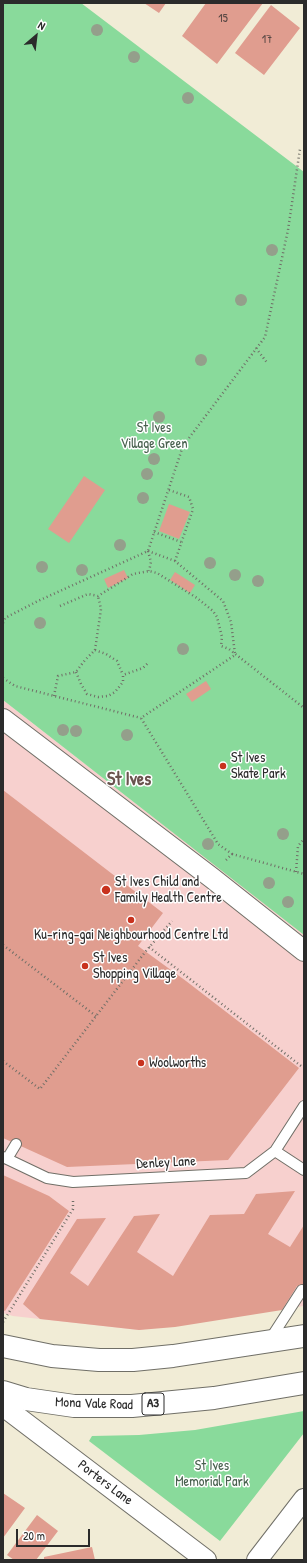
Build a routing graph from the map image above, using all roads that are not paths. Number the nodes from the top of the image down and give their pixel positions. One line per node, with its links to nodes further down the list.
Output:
1 (3, 719): 2 (street)
2 (304, 950)
3 (304, 1106): 5 (lane, Denley Lane)
4 (16, 1144): 6 (lane)
5 (275, 1151): 6 (lane, Denley Lane); 7 (lane)
6 (5, 1158)
7 (304, 1170)
8 (302, 1290): 10 (lane)
9 (304, 1336): 10 (highway)
10 (268, 1342): 11 (highway)
11 (3, 1346)
12 (304, 1383): 13 (highway, Mona Vale Road / A3)
13 (3, 1392)
14 (3, 1406): 16 (street, Porters Lane)
15 (304, 1499): 17 (street)
16 (206, 1560)
17 (257, 1560)

